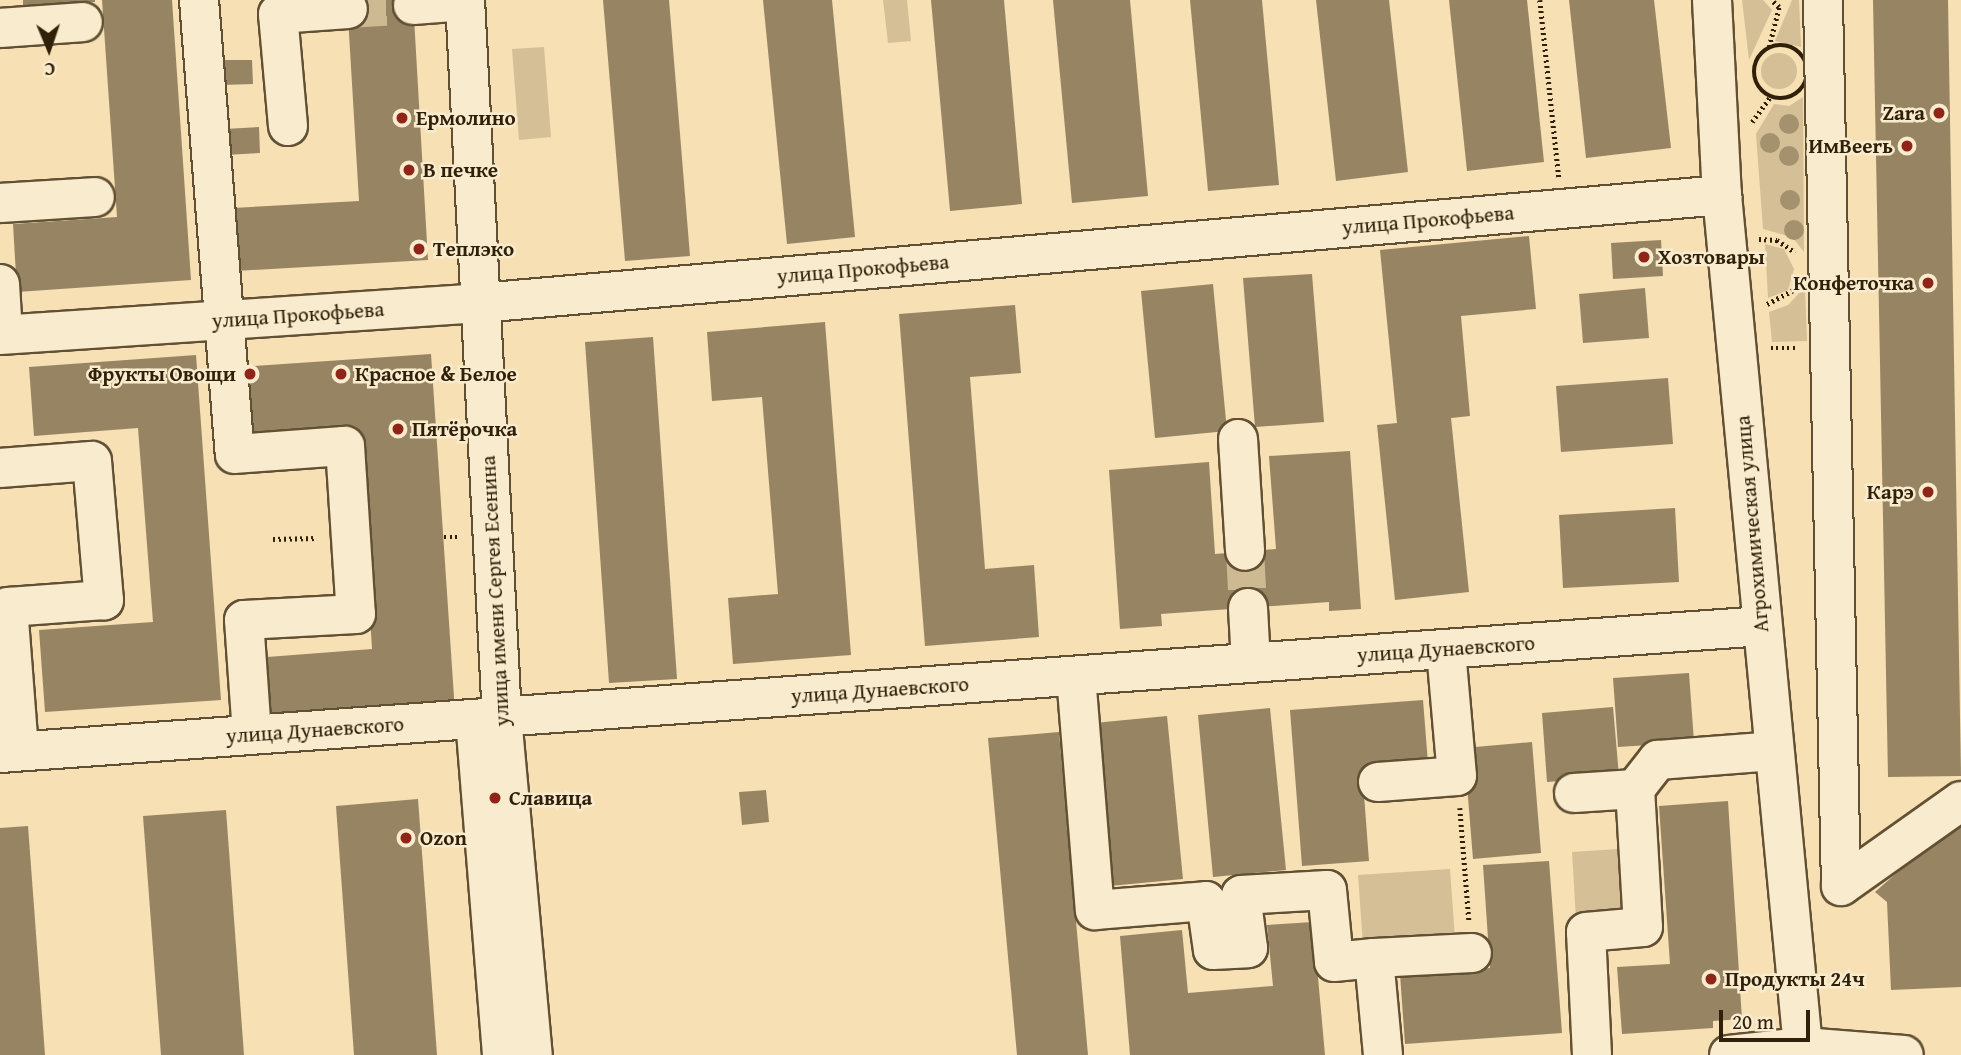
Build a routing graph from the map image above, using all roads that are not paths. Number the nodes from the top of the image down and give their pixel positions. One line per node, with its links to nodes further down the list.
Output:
1 (200, 0): 15 (street)
2 (465, 0): 5 (street); 14 (street, улица имени Сергея Есенина)
3 (1712, 0): 10 (street, Агрохимическая улица)
4 (1823, 0): 32 (street)
5 (413, 5)
6 (348, 9): 9 (street)
7 (83, 22): 8 (street)
8 (0, 28)
9 (288, 126)
10 (1722, 195): 14 (street, улица Прокофьева); 21 (street, Агрохимическая улица)
11 (95, 197): 12 (street)
12 (0, 204)
13 (0, 284): 16 (street)
14 (480, 303): 15 (street, улица Прокофьева); 25 (street, улица имени Сергея Есенина)
15 (225, 320): 16 (street, улица Прокофьева); 26 (street)
16 (2, 335)
17 (1238, 439): 19 (street)
18 (0, 468): 28 (street)
19 (1245, 551)
20 (1248, 608): 23 (street)
21 (1760, 626): 22 (street, улица Дунаевского); 27 (street, Агрохимическая улица)
22 (1446, 649): 23 (street, улица Дунаевского); 29 (street)
23 (1251, 663): 24 (street, улица Дунаевского)
24 (1076, 676): 25 (street, улица Дунаевского); 34 (street)
25 (488, 718): 26 (street, улица Дунаевского); 36 (street); 37 (street, улица имени Сергея Есенина)
26 (251, 734): 28 (street, улица Дунаевского)
27 (1774, 751): 30 (street); 35 (street, Агрохимическая улица)
28 (10, 752)
29 (1378, 782)
30 (1634, 789): 31 (street); 39 (street)
31 (1574, 793)
32 (1961, 801)
33 (1472, 953): 34 (street)
34 (1374, 958): 38 (street)
35 (1803, 1047): 40 (street); 41 (street)
36 (502, 1055)
37 (533, 1055)
38 (1383, 1055)
39 (1592, 1055)
40 (1729, 1055)
41 (1904, 1055)

